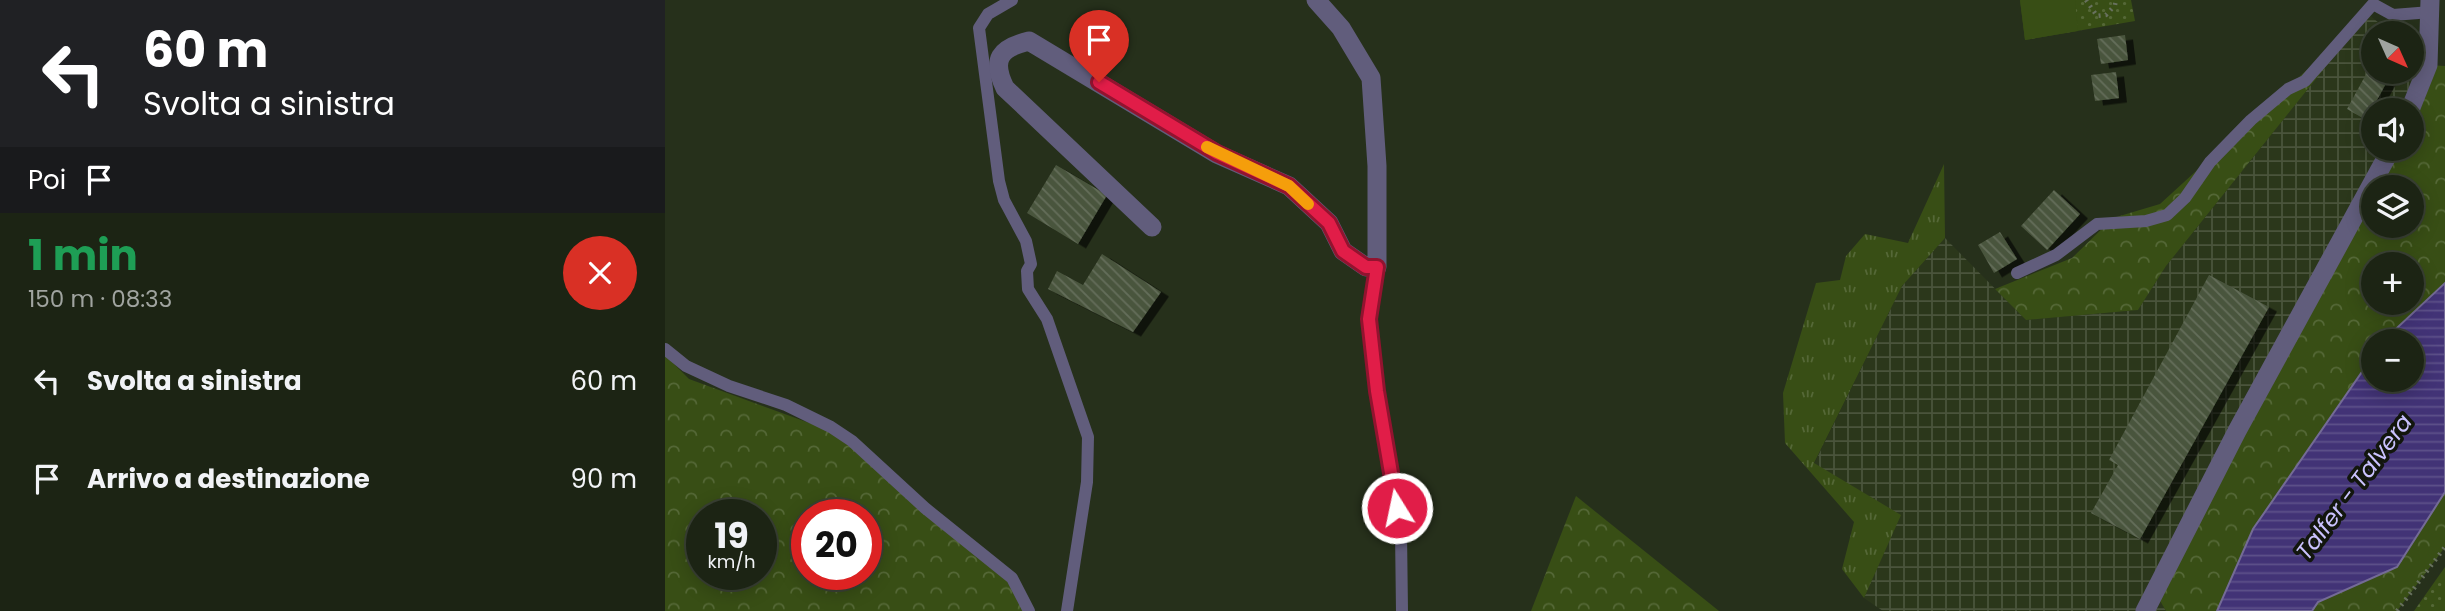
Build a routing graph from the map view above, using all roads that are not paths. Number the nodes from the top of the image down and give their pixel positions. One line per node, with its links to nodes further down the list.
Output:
1 (1012, 0): 4 (lane)
2 (1316, 0): 8 (street)
3 (2430, 6): 5 (street); 9 (lane)
4 (992, 76): 7 (street); 8 (street); 12 (lane)
5 (2415, 98)
6 (2384, 161): 14 (street)
7 (1152, 227)
8 (1377, 267): 13 (lane)
9 (2017, 273)
10 (665, 349): 11 (lane)
11 (1029, 611)
12 (1066, 611)
13 (1402, 611)
14 (2145, 611)

